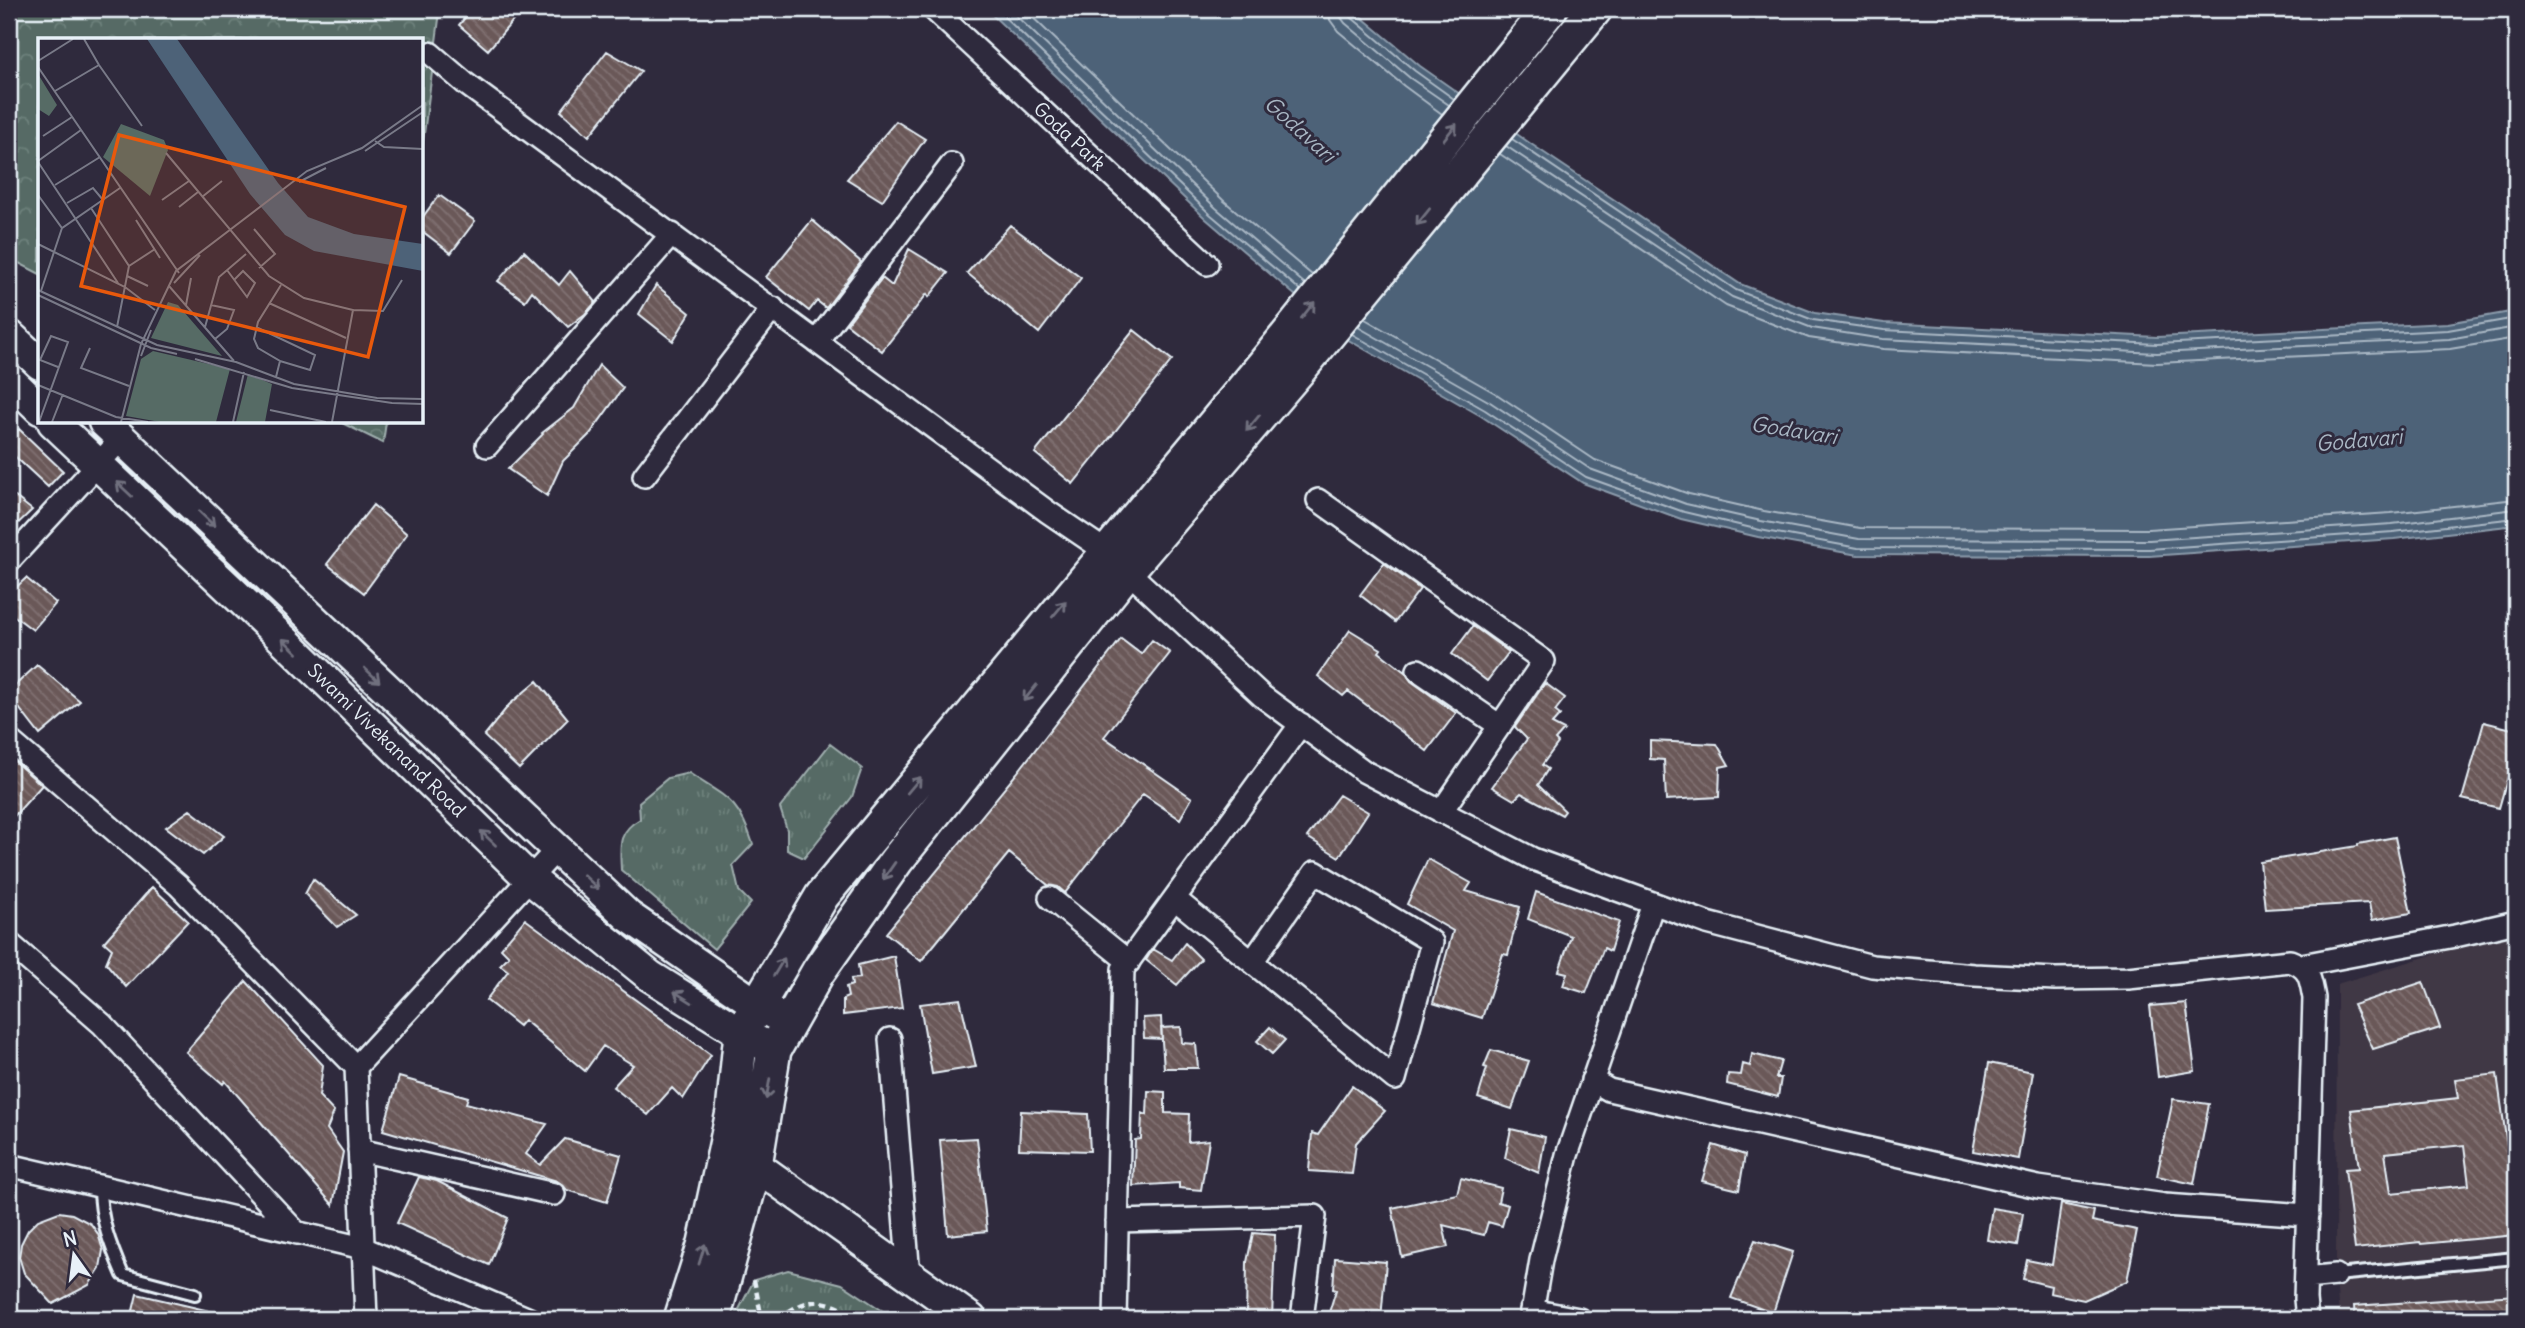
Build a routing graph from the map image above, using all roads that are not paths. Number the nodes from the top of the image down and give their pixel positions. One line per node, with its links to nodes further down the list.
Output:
1 (933, 9): 7 (street, Goda Park)
2 (1549, 9): 21 (main road, one-way to 2)
3 (1595, 9): 21 (main road, one-way to 21)
4 (430, 53): 6 (street)
5 (952, 164): 10 (street)
6 (673, 234): 8 (street); 16 (street)
7 (1207, 264)
8 (773, 308): 10 (street); 18 (street)
9 (9, 335): 11 (main road)
10 (817, 341): 21 (street)
11 (38, 362)
12 (9, 379): 13 (main road)
13 (38, 407)
14 (55, 424): 17 (main road, Swami Vivekanand Road)
15 (113, 430): 17 (street); 27 (main road, one-way to 27)
16 (487, 446)
17 (98, 465): 20 (street); 28 (main road, Swami Vivekanand Road, one-way to 17)
18 (644, 476)
19 (1318, 500): 24 (street)
20 (9, 561)
21 (1117, 562): 23 (street); 37 (main road, one-way to 21); 38 (main road, one-way to 38)
22 (1418, 670): 24 (street)
23 (1301, 724): 26 (street); 30 (street)
24 (1500, 726): 26 (street)
25 (9, 740): 40 (street)
26 (1441, 812): 31 (street)
27 (557, 849): 28 (street); 37 (main road, one-way to 37)
28 (529, 878): 37 (main road, Swami Vivekanand Road, one-way to 28); 40 (street)
29 (1050, 898): 34 (street)
30 (1175, 899): 34 (street); 35 (street)
31 (1653, 904): 36 (street); 41 (street)
32 (2516, 922): 36 (street)
33 (9, 943): 50 (street)
34 (1129, 962): 49 (street)
35 (1252, 962): 35 (street)
36 (2302, 965): 48 (street)
37 (749, 1019): 38 (main road); 43 (main road)
38 (782, 1036): 45 (main road, one-way to 45)
39 (890, 1038): 54 (street)
40 (356, 1067): 42 (street)
41 (1592, 1080): 48 (street); 57 (street)
42 (359, 1150): 47 (street); 51 (street)
43 (726, 1150): 45 (main road); 60 (main road, one-way to 43)
44 (9, 1165): 46 (street)
45 (755, 1166): 54 (main road); 61 (main road)
46 (100, 1187): 50 (street); 56 (lane)
47 (554, 1194)
48 (2308, 1215): 55 (street)
49 (1117, 1221): 63 (street); 64 (street)
50 (297, 1233): 51 (street)
51 (363, 1248): 58 (street); 59 (street)
52 (2516, 1258): 53 (lane)
53 (2336, 1275): 55 (street)
54 (909, 1276): 62 (main road)
55 (2306, 1278): 66 (street)
56 (195, 1294)
57 (1531, 1315): 65 (street)
58 (366, 1319)
59 (530, 1319)
60 (681, 1319)
61 (713, 1319)
62 (971, 1319)
63 (1115, 1319)
64 (1302, 1319)
65 (1579, 1319)
66 (2307, 1319)

